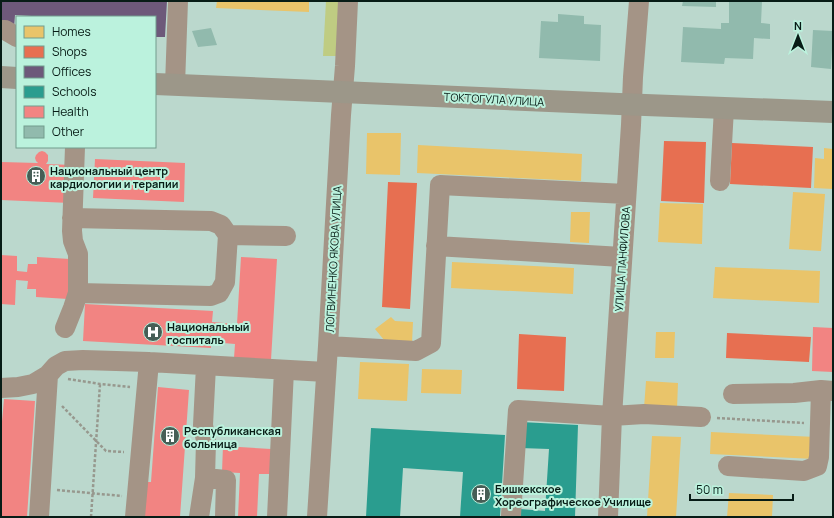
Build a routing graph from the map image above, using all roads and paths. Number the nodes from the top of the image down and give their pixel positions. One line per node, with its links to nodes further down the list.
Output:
1 (178, 1): 8 (street)
2 (348, 1): 9 (street, ЛОГВИНЕНКО ЯКОВА УЛИЦА)
3 (639, 1): 10 (street, УЛИЦА ПАНФИЛОВА)
4 (1, 30): 5 (street)
5 (16, 36)
6 (1, 77): 7 (main road)
7 (16, 78)
8 (165, 84): 9 (main road, ТОКТОГУЛА УЛИЦА)
9 (342, 92): 10 (main road, ТОКТОГУЛА УЛИЦА); 23 (street, ЛОГВИНЕНКО ЯКОВА УЛИЦА)
10 (632, 105): 11 (main road, ТОКТОГУЛА УЛИЦА); 15 (street, УЛИЦА ПАНФИЛОВА)
11 (724, 108): 12 (main road, ТОКТОГУЛА УЛИЦА); 14 (street)
12 (833, 112)
13 (76, 148): 16 (street)
14 (720, 181)
15 (626, 194): 19 (street); 20 (street, УЛИЦА ПАНФИЛОВА)
16 (72, 218): 17 (street); 21 (street)
17 (228, 235): 18 (street); 21 (street)
18 (286, 236)
19 (436, 246): 20 (street); 23 (street)
20 (622, 257): 34 (street, УЛИЦА ПАНФИЛОВА)
21 (78, 293): 22 (street)
22 (65, 328)
23 (328, 346): 27 (street, ЛОГВИНЕНКО ЯКОВА УЛИЦА)
24 (149, 362): 25 (street); 28 (street); 31 (street)
25 (206, 366): 26 (street); 40 (street)
26 (284, 370): 27 (street); 50 (street)
27 (326, 372): 51 (street, ЛОГВИНЕНКО ЯКОВА УЛИЦА)
28 (47, 383): 29 (path); 30 (street); 37 (path); 41 (street)
29 (100, 384): 31 (path); 37 (path)
30 (1, 388)
31 (146, 389): 38 (street)
32 (827, 391): 33 (street); 36 (street)
33 (733, 394)
34 (612, 416): 35 (street); 44 (street); 52 (street, УЛИЦА ПАНФИЛОВА)
35 (701, 417): 36 (path)
36 (820, 424): 39 (street)
37 (96, 442): 38 (path); 42 (path)
38 (141, 453): 43 (street)
39 (728, 466)
40 (205, 478): 48 (street); 49 (street)
41 (41, 488): 42 (path); 45 (street)
42 (93, 493): 43 (path); 46 (path)
43 (137, 498): 47 (street)
44 (511, 515)
45 (39, 517)
46 (91, 517)
47 (135, 517)
48 (200, 517)
49 (225, 517)
50 (277, 517)
51 (317, 517)
52 (608, 517)

